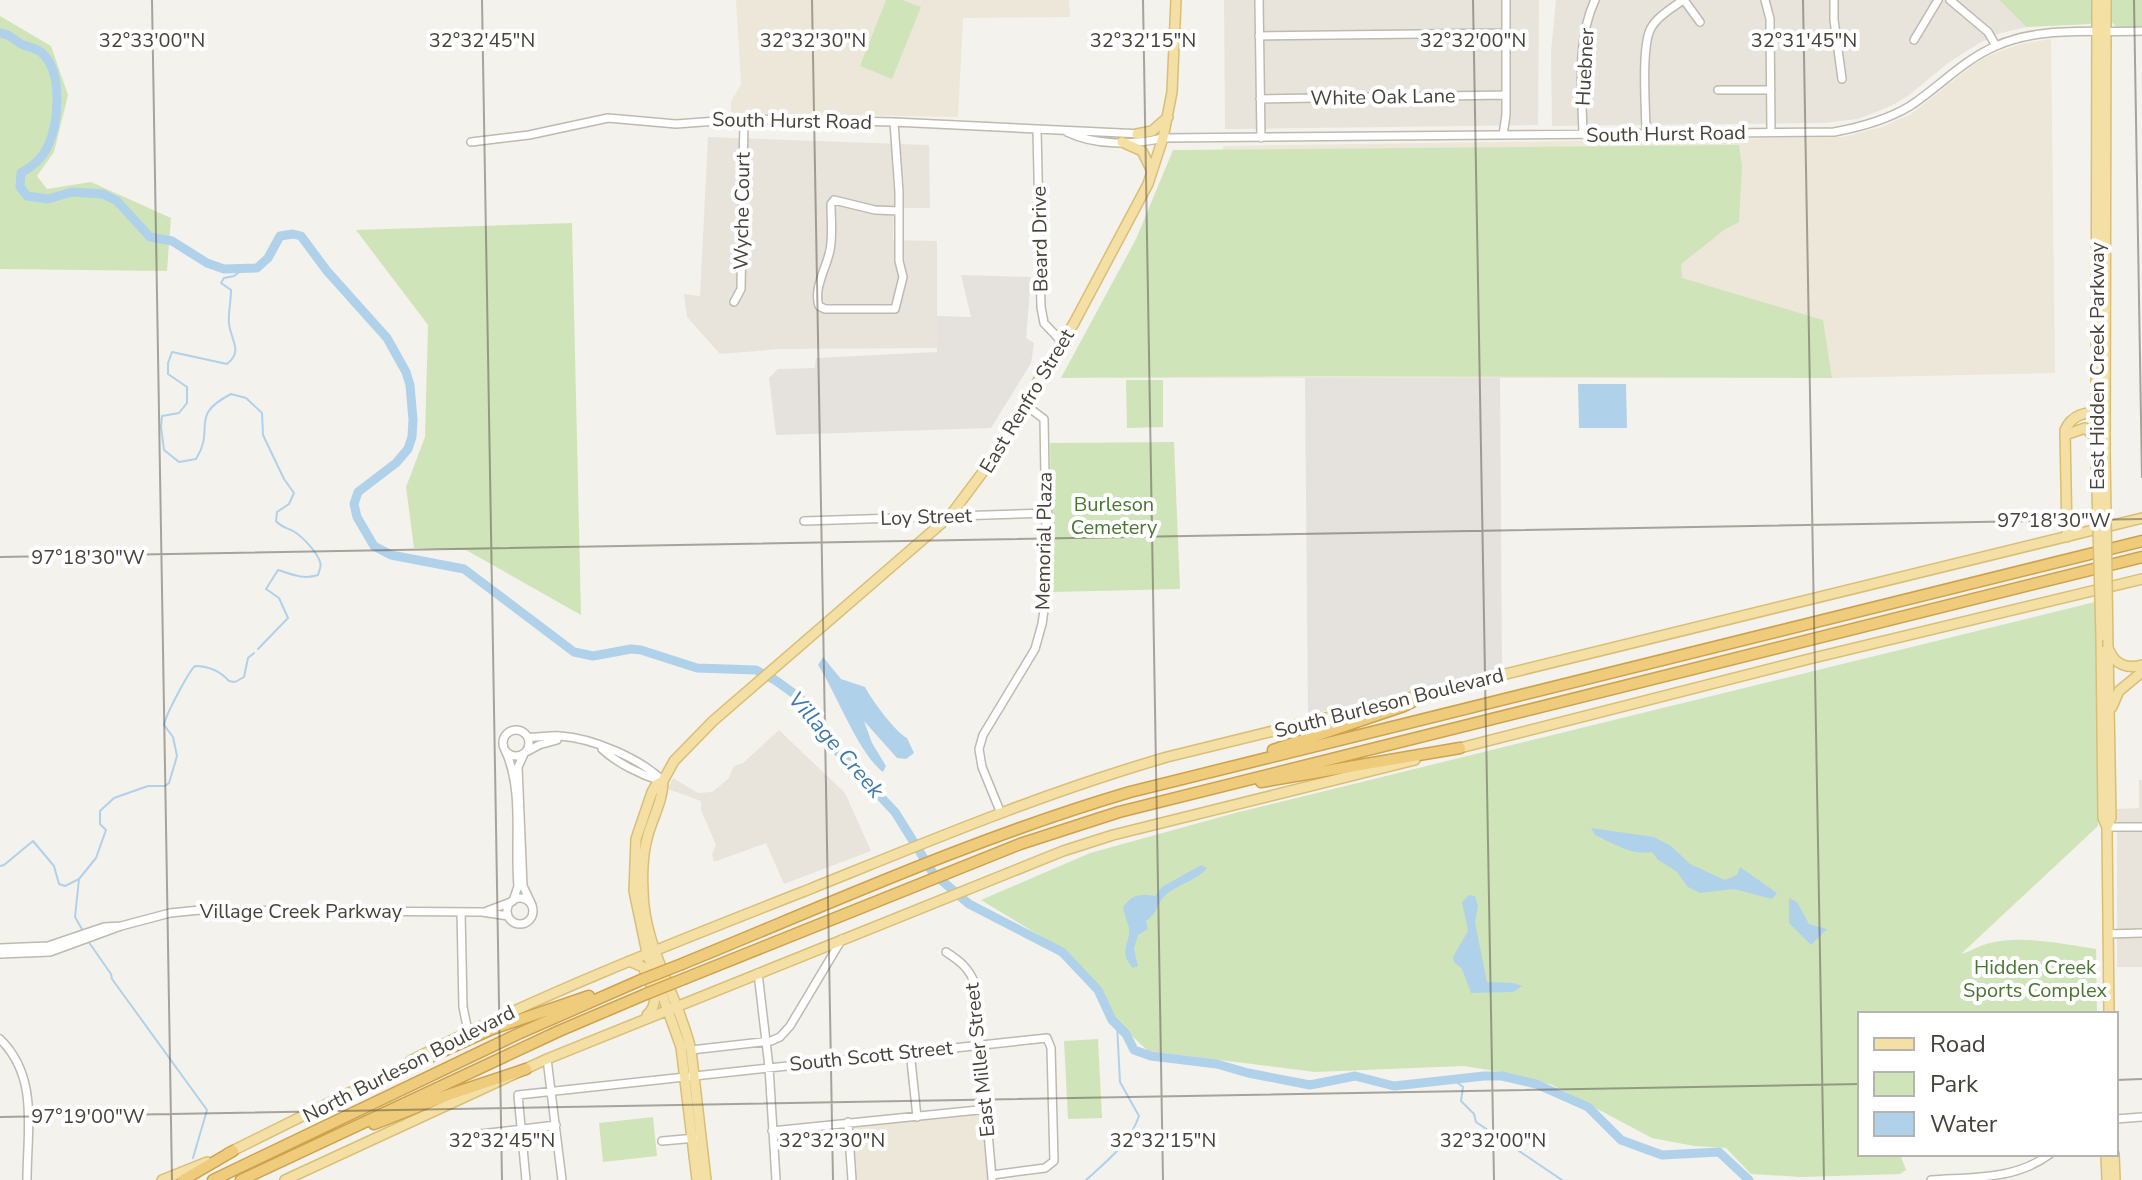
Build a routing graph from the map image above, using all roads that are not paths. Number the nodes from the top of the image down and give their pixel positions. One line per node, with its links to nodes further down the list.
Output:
1 (1176, 0): 24 (main road, East Renfro Street)
2 (1259, 0): 16 (street)
3 (1506, 0): 15 (street)
4 (1595, 0): 33 (street, Huebner)
5 (1684, 0): 12 (street); 31 (street)
6 (1765, 0): 21 (street)
7 (1834, 0): 19 (street)
8 (1938, 0): 17 (street)
9 (1950, 0): 18 (street)
10 (2097, 0): 14 (main road, East Hidden Creek Parkway)
11 (2106, 0): 14 (main road, East Hidden Creek Parkway)
12 (1700, 22)
13 (2142, 31): 14 (street, South Hurst Road)
14 (2102, 32): 18 (street, South Hurst Road); 42 (main road, East Hidden Creek Parkway); 45 (main road, East Hidden Creek Parkway)
15 (1506, 33): 16 (street); 22 (street)
16 (1259, 36): 23 (street)
17 (1914, 40)
18 (1996, 46): 29 (street, South Hurst Road)
19 (1842, 79)
20 (1718, 90): 21 (street)
21 (1771, 90): 29 (street)
22 (1506, 95): 23 (street, White Oak Lane); 32 (street)
23 (1260, 99): 35 (street)
24 (1168, 117): 30 (main road); 34 (main road, East Renfro Street)
25 (744, 119): 26 (street, South Hurst Road); 36 (street, South Hurst Road); 40 (street, Wyche Court)
26 (894, 122): 27 (street, South Hurst Road); 39 (street)
27 (1037, 130): 28 (street, South Hurst Road); 41 (street, Beard Drive)
28 (1067, 132): 30 (street, South Hurst Road); 37 (street, South Hurst Road)
29 (1771, 132): 31 (street, South Hurst Road)
30 (1137, 134): 34 (street, South Hurst Road)
31 (1646, 134): 33 (street, South Hurst Road)
32 (1503, 135): 33 (street, South Hurst Road); 35 (street, South Hurst Road)
33 (1583, 135)
34 (1163, 138): 35 (street, South Hurst Road); 37 (street, South Hurst Road); 38 (main road, East Renfro Street)
35 (1261, 138)
36 (471, 142)
37 (1122, 142): 38 (main road)
38 (1152, 172): 41 (main road, East Renfro Street)
39 (899, 211): 39 (street)
40 (734, 302)
41 (1062, 342): 43 (main road, East Renfro Street)
42 (2097, 352): 44 (main road); 45 (main road, East Hidden Creek Parkway)
43 (1024, 404): 49 (street, Memorial Plaza); 50 (main road, East Renfro Street)
44 (2080, 414): 45 (main road); 46 (main road)
45 (2101, 415): 46 (main road); 47 (main road, East Hidden Creek Parkway); 48 (main road, East Hidden Creek Parkway)
46 (2065, 434): 47 (main road); 53 (main road)
47 (2096, 438): 48 (main road, East Hidden Creek Parkway)
48 (2100, 452): 57 (main road, East Hidden Creek Parkway, bridge)
49 (1048, 513): 50 (street, Loy Street); 70 (street, Memorial Plaza)
50 (950, 516): 52 (street, Loy Street); 68 (main road, East Renfro Street)
51 (2142, 518): 53 (main road, South Burleson Boulevard)
52 (804, 521)
53 (2067, 537): 60 (main road, South Burleson Boulevard)
54 (2142, 541): 67 (highway)
55 (2142, 557): 69 (highway)
56 (2142, 579): 64 (main road)
57 (2104, 647): 58 (main road); 59 (main road, East Hidden Creek Parkway)
58 (2142, 669): 59 (main road); 61 (main road)
59 (2105, 676): 61 (main road, East Hidden Creek Parkway); 71 (main road, East Hidden Creek Parkway)
60 (1429, 694): 67 (highway); 70 (main road, South Burleson Boulevard)
61 (2110, 726): 71 (main road, East Hidden Creek Parkway)
62 (528, 737): 63 (street); 65 (street); 66 (street)
63 (571, 738): 66 (street); 68 (street)
64 (1460, 748): 69 (highway); 82 (main road)
65 (505, 750): 66 (street); 75 (street)
66 (525, 753): 76 (street)
67 (1204, 773): 90 (highway, bridge)
68 (663, 781): 73 (main road, East Renfro Street); 74 (main road, East Renfro Street)
69 (1203, 790): 121 (highway, bridge)
70 (1000, 811): 85 (main road, South Burleson Boulevard)
71 (2107, 827): 72 (street); 81 (main road, East Hidden Creek Parkway)
72 (2142, 827)
73 (634, 856): 74 (main road); 85 (main road, East Renfro Street)
74 (643, 897): 85 (main road, East Renfro Street)
75 (512, 901): 76 (street); 78 (street, Village Creek Parkway); 79 (street)
76 (532, 905): 79 (street, Village Creek Parkway)
77 (461, 912): 78 (street, Village Creek Parkway); 83 (street, Village Creek Parkway); 94 (street)
78 (482, 912): 79 (street, Village Creek Parkway)
79 (508, 916)
80 (2142, 933): 81 (street)
81 (2108, 934): 92 (main road, East Hidden Creek Parkway)
82 (842, 939): 89 (main road); 96 (street)
83 (79, 940): 84 (street, Village Creek Parkway); 87 (street, Village Creek Parkway)
84 (0, 948)
85 (652, 951): 88 (main road, North Burleson Boulevard); 91 (main road)
86 (946, 952): 97 (street, East Miller Street)
87 (0, 954)
88 (629, 961): 93 (main road); 94 (main road, North Burleson Boulevard)
89 (758, 973): 91 (main road); 96 (street)
90 (641, 980): 104 (highway); 126 (highway)
91 (673, 1008): 93 (main road); 98 (main road); 103 (main road)
92 (2109, 1012)
93 (642, 1020): 100 (main road)
94 (468, 1031): 104 (main road, North Burleson Boulevard)
95 (0, 1039): 123 (street)
96 (766, 1041): 98 (street); 101 (street)
97 (982, 1044): 99 (street, South Scott Street); 106 (street, East Miller Street); 122 (street, South Scott Street)
98 (691, 1050): 103 (main road)
99 (910, 1051): 101 (street, South Scott Street); 107 (street)
100 (547, 1059): 102 (main road); 105 (street)
101 (769, 1067): 103 (street, South Scott Street); 113 (street)
102 (526, 1069): 121 (highway); 128 (main road)
103 (690, 1076): 105 (street, South Scott Street); 115 (main road)
104 (359, 1089): 117 (main road, North Burleson Boulevard)
105 (552, 1091): 111 (street); 112 (street, South Scott Street)
106 (988, 1109): 107 (street); 122 (street, East Miller Street)
107 (917, 1117): 110 (street)
108 (2142, 1117): 109 (street)
109 (2118, 1119)
110 (848, 1122): 113 (street); 134 (street)
111 (556, 1125): 112 (street); 130 (street)
112 (521, 1131): 114 (street); 129 (street)
113 (772, 1131): 133 (street)
114 (480, 1134)
115 (697, 1138): 116 (street); 131 (main road); 132 (main road)
116 (662, 1141)
117 (233, 1151): 124 (main road, North Burleson Boulevard); 125 (highway)
118 (2047, 1156): 135 (street)
119 (2106, 1156): 136 (main road)
120 (2114, 1156): 137 (main road)
121 (287, 1159): 127 (highway)
122 (992, 1178)
123 (27, 1180)
124 (162, 1180)
125 (183, 1180)
126 (213, 1180)
127 (241, 1180)
128 (285, 1180)
129 (526, 1180)
130 (562, 1180)
131 (697, 1180)
132 (706, 1180)
133 (776, 1180)
134 (852, 1180)
135 (1931, 1180)
136 (2107, 1180)
137 (2115, 1180)

